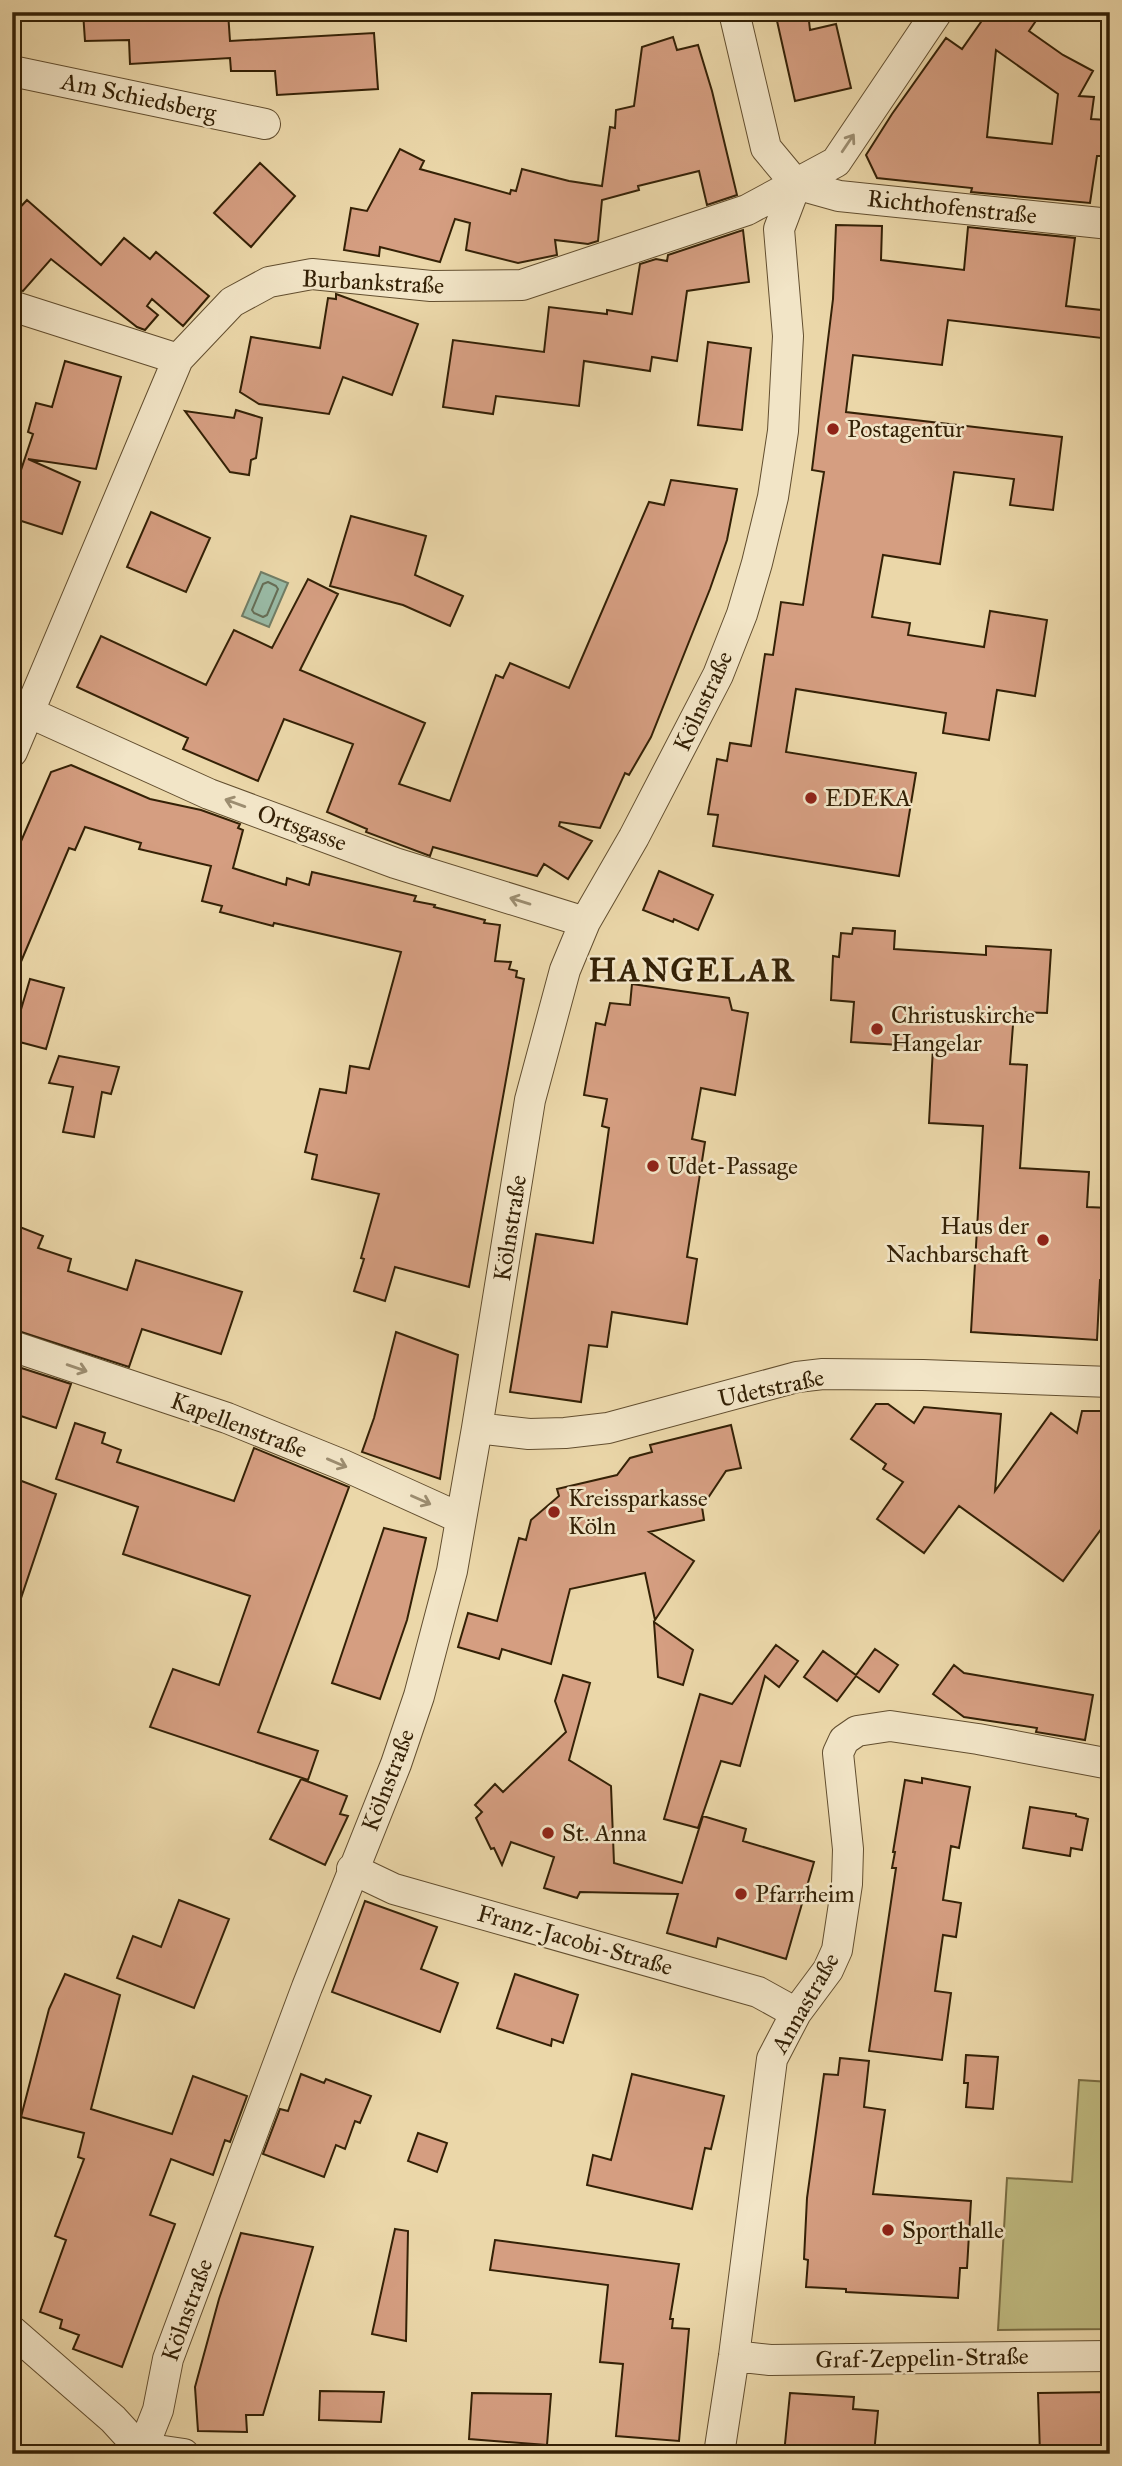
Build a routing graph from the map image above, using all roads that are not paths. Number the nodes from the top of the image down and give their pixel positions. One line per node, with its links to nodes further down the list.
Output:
1 (734, 12): 5 (street)
2 (937, 12): 5 (street, Burbankstraße, one-way to 2)
3 (12, 71): 4 (street, Am Schiedsberg)
4 (265, 124)
5 (796, 184): 6 (street, Richthofenstraße); 8 (street, Burbankstraße); 11 (street, Kölnstraße)
6 (1110, 224)
7 (12, 306): 8 (street)
8 (178, 359): 9 (street, Burbankstraße)
9 (28, 712): 10 (street, Burbankstraße); 11 (street, Ortsgasse, one-way to 9)
10 (12, 752)
11 (585, 922): 14 (street, Kölnstraße)
12 (12, 1346): 15 (street, Kapellenstraße, one-way to 15)
13 (1110, 1382): 14 (street, Udetstraße)
14 (477, 1428): 15 (street, Kölnstraße)
15 (460, 1518): 17 (street, Kölnstraße)
16 (1110, 1764): 18 (street, Annastraße)
17 (352, 1869): 18 (street, Franz-Jacobi-Straße); 22 (street, Kölnstraße)
18 (796, 2012): 20 (street, Annastraße)
19 (12, 2331): 22 (street)
20 (734, 2356): 21 (street, Graf-Zeppelin-Straße); 24 (street, Annastraße)
21 (1110, 2356)
22 (144, 2451): 23 (street)
23 (184, 2454)
24 (719, 2454)

